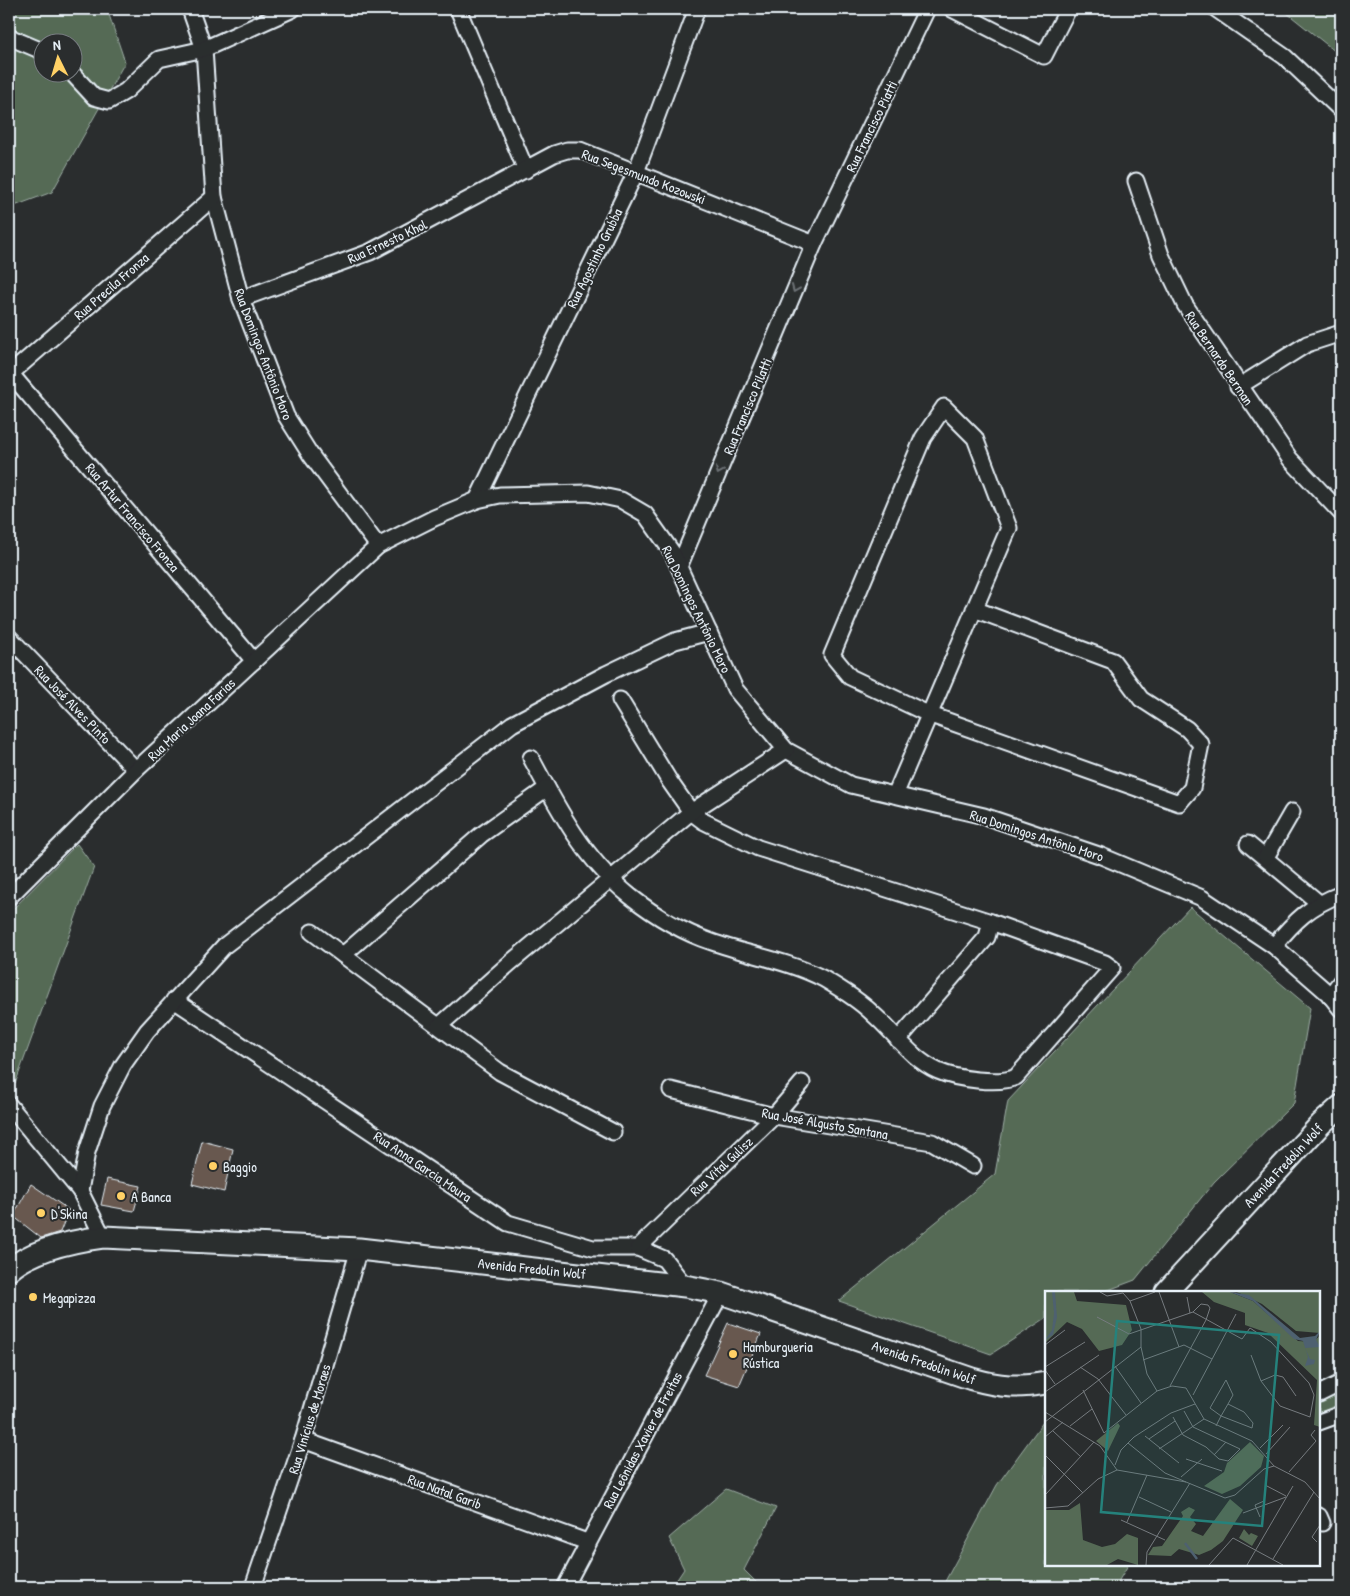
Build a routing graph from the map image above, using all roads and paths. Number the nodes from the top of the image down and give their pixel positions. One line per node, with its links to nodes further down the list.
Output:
1 (190, 9): 11 (street, Rua Domingos Antônio Moro)
2 (293, 9): 11 (street)
3 (458, 9): 14 (street)
4 (698, 9): 15 (street, Rua Agostinho Grubba)
5 (927, 9): 18 (street, Rua Francisco Piatti)
6 (952, 9): 7 (street)
7 (1068, 9)
8 (1216, 9): 13 (street)
9 (9, 37): 10 (street)
10 (32, 47)
11 (204, 49): 12 (street); 17 (street, Rua Domingos Antônio Moro)
12 (80, 82)
13 (1341, 110)
14 (526, 170): 15 (street, Rua Segesmundo Kozowski); 19 (street, Rua Ernesto Khol)
15 (636, 172): 18 (street, Rua Segesmundo Kozowski); 23 (street, Rua Agostinho Grubba)
16 (1136, 181): 22 (street, Rua Bernardo Berman)
17 (214, 197): 19 (street, Rua Domingos Antônio Moro); 21 (street, Rua Precila Fronza)
18 (814, 244): 26 (street, Rua Francisco Pilatti, one-way to 26)
19 (241, 299): 25 (street, Rua Domingos Antônio Moro)
20 (1341, 333): 22 (street)
21 (10, 374): 30 (street, Rua Artur Francisco Fronza)
22 (1238, 387): 24 (street, Rua Bernardo Berman)
23 (477, 500): 25 (street, Rua Domingos Antônio Moro); 26 (street, Rua Domingos Antônio Moro)
24 (1341, 513)
25 (378, 546): 30 (street, Rua Maria Joana Farias)
26 (679, 567): 28 (street, Rua Domingos Antônio Moro)
27 (974, 609): 32 (street); 32 (street); 32 (street)
28 (709, 632): 33 (street, Rua Domingos Antônio Moro); 52 (street)
29 (9, 637): 35 (street, Rua José Alves Pinto)
30 (254, 661): 35 (street, Rua Maria Joana Farias)
31 (620, 700): 38 (street)
32 (928, 714): 37 (street)
33 (786, 750): 37 (street, Rua Domingos Antônio Moro); 38 (street)
34 (531, 758): 36 (street)
35 (136, 770): 44 (street, Rua Maria Joana Farias)
36 (547, 788): 42 (street); 49 (street)
37 (896, 795): 48 (street, Rua Domingos Antônio Moro)
38 (691, 812): 42 (street); 46 (street)
39 (1292, 812): 41 (street)
40 (1248, 844): 41 (street)
41 (1266, 857): 45 (street)
42 (612, 880): 54 (street); 55 (street)
43 (1341, 894): 45 (street)
44 (9, 897)
45 (1319, 902): 48 (street)
46 (991, 922): 55 (street); 55 (street)
47 (312, 932): 49 (street)
48 (1274, 946): 51 (street, Rua Domingos Antônio Moro)
49 (343, 955): 54 (street)
50 (1341, 981): 51 (street)
51 (1330, 996): 53 (street, Rua Domingos Antônio Moro)
52 (174, 1000): 63 (street); 65 (street, Rua Anna Garcia Moura)
53 (1341, 1010)
54 (439, 1026): 61 (street)
55 (898, 1040)
56 (802, 1083): 60 (street, Rua Vital Gulisz)
57 (671, 1090): 60 (street, Rua José Algusto Santana)
58 (9, 1105): 63 (street)
59 (1341, 1106): 69 (main road, Avenida Fredolin Wolf)
60 (774, 1116): 62 (street, Rua José Algusto Santana); 65 (street, Rua Vital Gulisz)
61 (613, 1132)
62 (973, 1166)
63 (80, 1191): 64 (street)
64 (103, 1237): 66 (main road, Avenida Fredolin Wolf); 67 (main road, Avenida Fredolin Wolf)
65 (638, 1248): 68 (street, Rua Anna Garcia Moura)
66 (359, 1249): 68 (main road, Avenida Fredolin Wolf); 76 (street, Rua Vinícius de Moraes)
67 (9, 1270)
68 (686, 1286): 70 (main road, Avenida Fredolin Wolf)
69 (1167, 1291)
70 (721, 1293): 71 (main road, Avenida Fredolin Wolf); 77 (street, Rua Leônidas Xavier de Freitas)
71 (1045, 1383)
72 (1341, 1383): 73 (street)
73 (1320, 1394)
74 (1341, 1414): 75 (street)
75 (1320, 1422)
76 (303, 1440): 77 (street, Rua Natal Garib); 78 (street, Rua Vinícius de Moraes)
77 (587, 1542): 79 (street, Rua Leônidas Xavier de Freitas)
78 (253, 1587)
79 (565, 1587)

